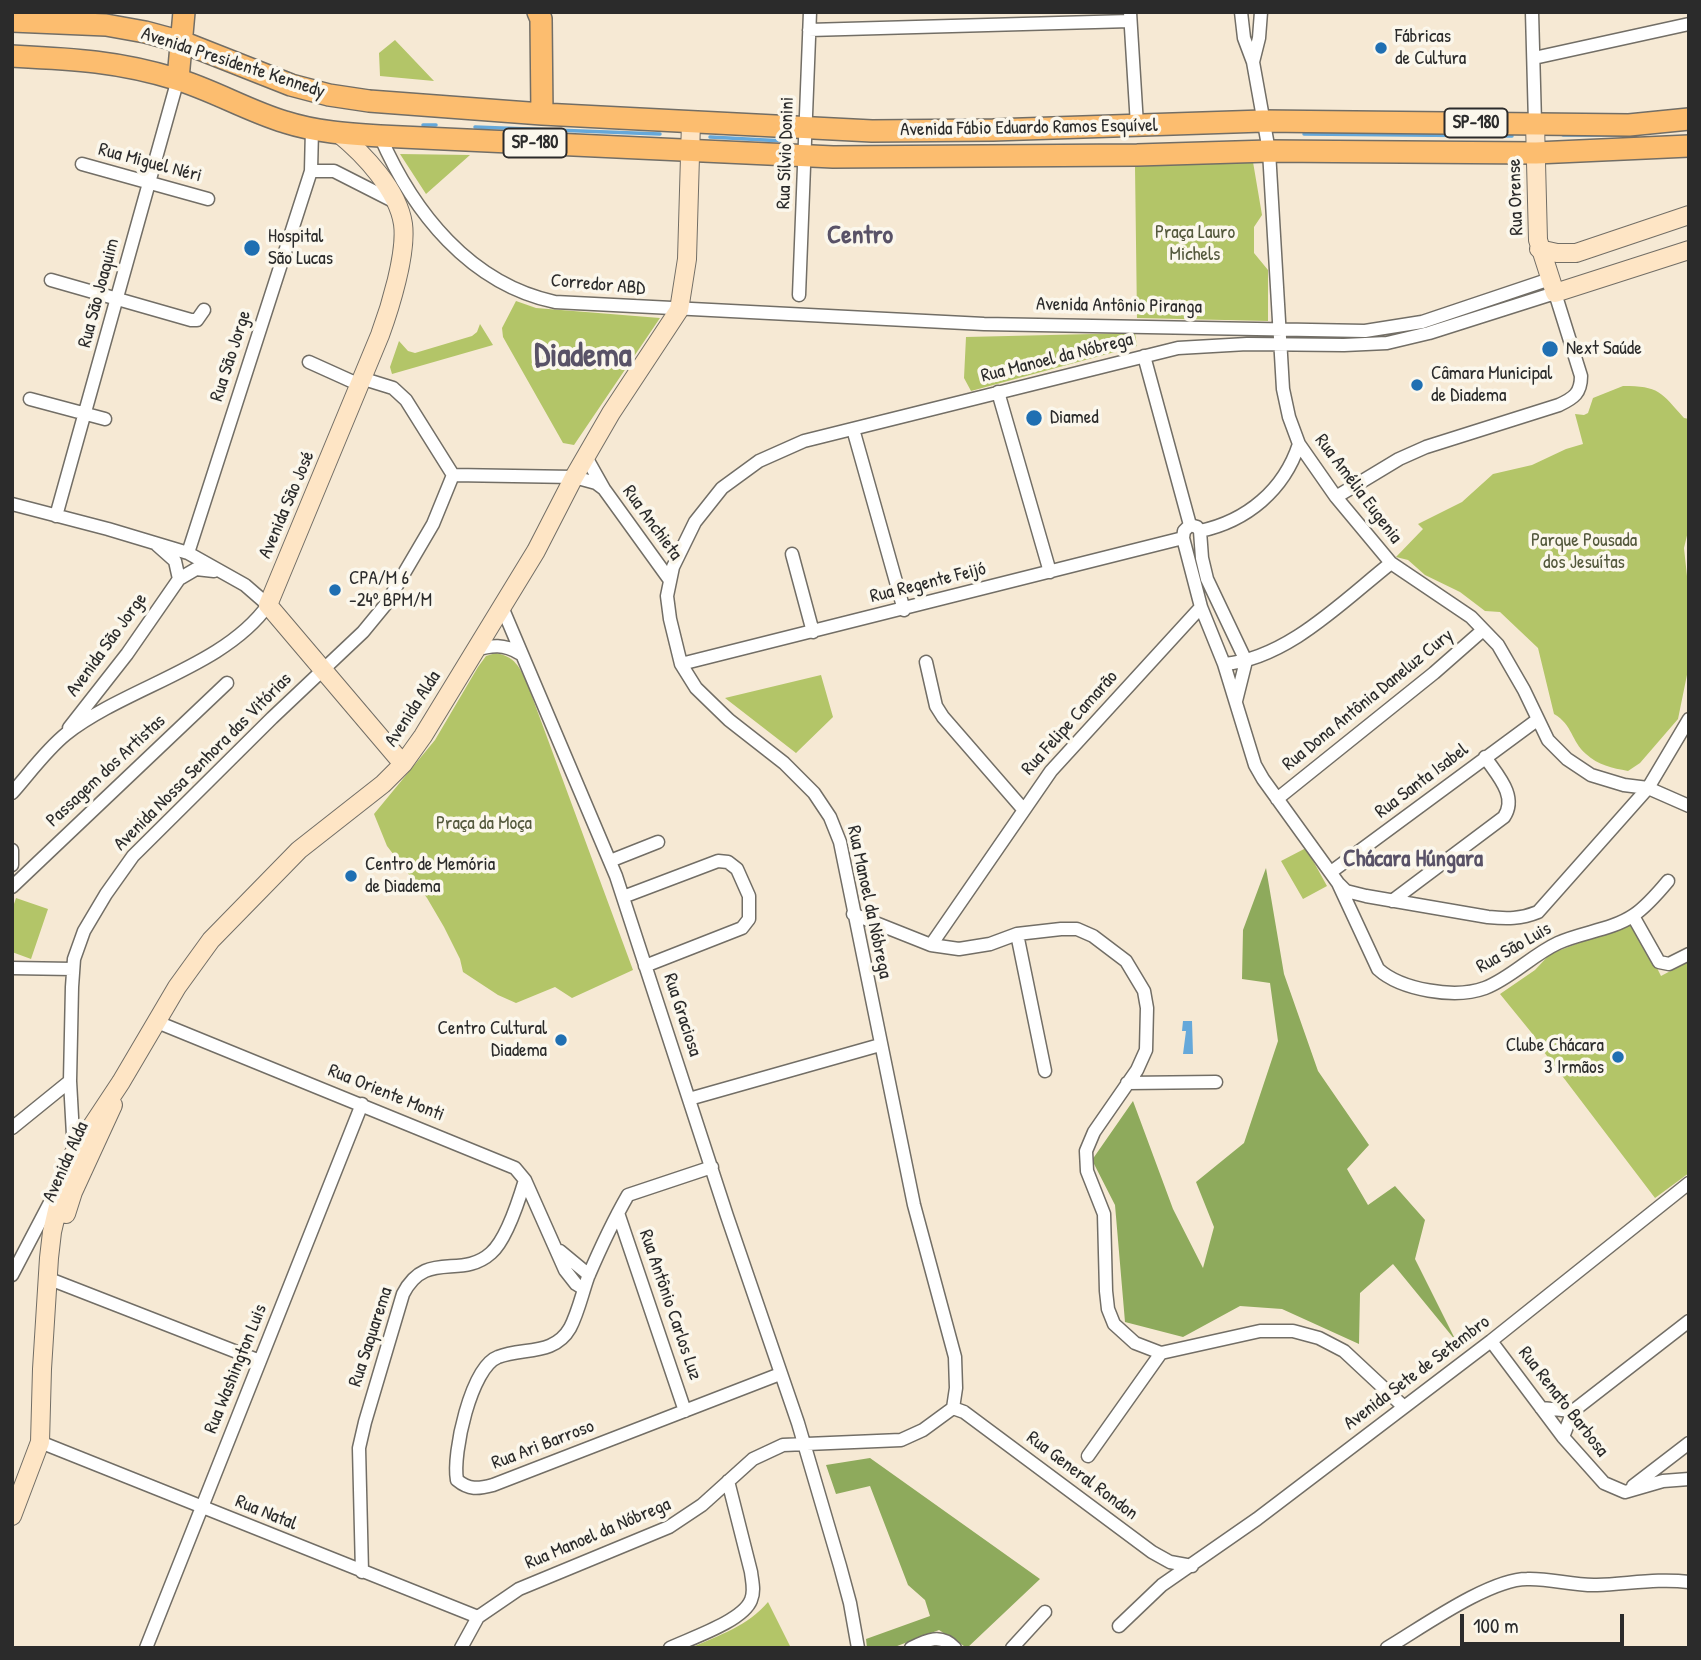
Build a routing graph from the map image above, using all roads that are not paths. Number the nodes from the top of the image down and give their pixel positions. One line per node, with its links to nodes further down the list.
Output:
1 (184, 12): 12 (main road)
2 (538, 12): 18 (main road, SP-180)
3 (810, 12): 11 (street, Rua Sílvio Donini)
4 (1241, 12): 15 (street)
5 (1276, 12): 7 (street)
6 (1532, 12): 14 (street, Rua Orense)
7 (1261, 13): 15 (street)
8 (1130, 17): 11 (street); 23 (street)
9 (22, 18): 12 (main road, Avenida Presidente Kennedy)
10 (1689, 24): 14 (street)
11 (809, 30): 24 (street, Rua Sílvio Donini)
12 (182, 42): 16 (main road); 17 (main road, Avenida Presidente Kennedy)
13 (12, 56): 16 (main road, Avenida Presidente Kennedy)
14 (1534, 58): 22 (street, Rua Orense)
15 (1253, 62): 20 (street, Rua Amélia Eugenia)
16 (178, 79): 25 (main road, Avenida Presidente Kennedy / SP-180); 36 (street, Rua São Joaquim)
17 (369, 101): 18 (main road, Avenida Fábio Eduardo Ramos Esquível)
18 (542, 114): 21 (main road, Avenida Fábio Eduardo Ramos Esquível / SP-180)
19 (1689, 120): 22 (main road, Avenida Fábio Eduardo Ramos Esquível / SP-180)
20 (1263, 121): 22 (main road, Avenida Fábio Eduardo Ramos Esquível / SP-180); 23 (main road, Avenida Fábio Eduardo Ramos Esquível / SP-180); 30 (street, Rua Amélia Eugenia)
21 (691, 122): 24 (main road, Avenida Fábio Eduardo Ramos Esquível / SP-180); 29 (main road)
22 (1535, 123): 31 (main road, Rua Orense)
23 (1137, 125): 24 (main road, Avenida Fábio Eduardo Ramos Esquível / SP-180); 32 (main road)
24 (806, 128): 33 (street, Rua Sílvio Donini)
25 (312, 129): 26 (main road, Avenida Presidente Kennedy / SP-180); 35 (street, Rua São Jorge)
26 (338, 134): 27 (main road, Avenida Presidente Kennedy / SP-180); 38 (main road, Avenida São José)
27 (380, 136): 29 (main road, Avenida Fábio Eduardo Ramos Esquível / SP-180); 47 (street, Corredor ABD)
28 (1689, 146): 31 (main road, Avenida Fábio Eduardo Ramos Esquível / SP-180)
29 (690, 150): 33 (main road, Avenida Fábio Eduardo Ramos Esquível / SP-180); 47 (main road)
30 (1269, 151): 31 (main road, Avenida Fábio Eduardo Ramos Esquível / SP-180); 32 (main road, Avenida Fábio Eduardo Ramos Esquível / SP-180); 48 (street, Rua Amélia Eugenia)
31 (1536, 153): 40 (main road, Rua Orense)
32 (1051, 155): 33 (main road, Avenida Fábio Eduardo Ramos Esquível / SP-180)
33 (805, 156): 44 (street, Rua Sílvio Donini)
34 (82, 164): 36 (street, Rua Miguel Néri)
35 (311, 170): 38 (street); 68 (street, Rua São Jorge)
36 (149, 183): 37 (street, Rua Miguel Néri); 45 (street, Rua São Joaquim)
37 (208, 199)
38 (395, 202): 51 (main road, Avenida São José)
39 (1689, 215): 40 (main road)
40 (1539, 249): 43 (main road, Rua Orense)
41 (1689, 250): 43 (main road, Avenida Antônio Piranga)
42 (51, 280): 45 (street)
43 (1553, 286): 48 (street, Avenida Antônio Piranga); 62 (street)
44 (799, 295)
45 (118, 298): 46 (street); 54 (street, Rua São Joaquim)
46 (204, 310)
47 (679, 310): 48 (street, Avenida Antônio Piranga); 58 (main road, Avenida Alda)
48 (1279, 337): 49 (street, Rua Manoel da Nóbrega); 57 (street, Rua Amélia Eugenia)
49 (1143, 356): 52 (street, Rua Manoel da Nóbrega); 65 (street)
50 (309, 362): 51 (street)
51 (362, 382): 59 (street); 76 (main road, Avenida São José)
52 (998, 392): 56 (street, Rua Manoel da Nóbrega); 72 (street)
53 (30, 399): 54 (street)
54 (85, 414): 55 (street); 64 (street, Rua São Joaquim)
55 (104, 419)
56 (853, 429): 74 (street, Rua Manoel da Nóbrega); 79 (street)
57 (1298, 444): 62 (street, Rua Amélia Eugenia); 65 (street)
58 (586, 457): 60 (main road, Avenida Alda); 61 (street, Rua Anchieta)
59 (453, 475): 60 (street); 88 (street, Avenida Nossa Senhora das Vitórias)
60 (574, 477): 61 (street, Rua Anchieta); 77 (main road, Avenida Alda)
61 (604, 489): 74 (street, Rua Anchieta)
62 (1336, 497): 70 (street, Rua Amélia Eugenia)
63 (12, 504): 64 (street)
64 (57, 516): 67 (street)
65 (1195, 528): 66 (street); 75 (street)
66 (1183, 538): 72 (street, Rua Regente Feijó); 78 (street)
67 (157, 545): 68 (street); 73 (street)
68 (188, 553): 71 (street)
69 (792, 554): 81 (street)
70 (1391, 563): 80 (street, Rua Amélia Eugenia); 84 (street)
71 (217, 571): 73 (street); 76 (street)
72 (1050, 572): 79 (street, Rua Regente Feijó)
73 (179, 579): 89 (street, Avenida São Jorge)
74 (669, 579): 86 (street, Rua Manoel da Nóbrega)
75 (1219, 603): 78 (street); 84 (street)
76 (268, 605): 88 (main road); 91 (street, Avenida São José)
77 (502, 607): 82 (main road, Avenida Alda); 83 (street, Rua Graciosa)
78 (1201, 607): 87 (street, Rua São Luis); 102 (street, Rua Felipe Camarão)
79 (904, 610): 81 (street, Rua Regente Feijó)
80 (1483, 630): 94 (street, Rua Amélia Eugenia); 100 (street, Rua Dona Antônia Daneluz Cury)
81 (813, 632): 86 (street, Rua Regente Feijó)
82 (475, 650): 83 (street); 97 (main road, Avenida Alda)
83 (519, 653): 105 (street, Rua Graciosa)
84 (1246, 661): 87 (street); 92 (street)
85 (926, 662): 102 (street)
86 (681, 664): 112 (street, Rua Manoel da Nóbrega)
87 (1224, 664): 92 (street, Rua São Luis)
88 (323, 671): 97 (main road); 119 (street, Avenida Nossa Senhora das Vitórias)
89 (112, 673): 91 (street); 95 (street, Avenida São Jorge)
90 (227, 683): 109 (street, Passagem dos Artistas)
91 (128, 696): 95 (street, Avenida São José)
92 (1236, 701): 100 (street, Rua São Luis)
93 (1689, 719): 98 (street)
94 (1537, 720): 96 (street, Rua Santa Isabel); 98 (street, Rua Amélia Eugenia)
95 (66, 734): 99 (street, Avenida São José)
96 (1485, 757): 107 (street, Rua Santa Isabel); 111 (street)
97 (403, 764): 120 (main road, Avenida Alda)
98 (1648, 788): 101 (street, Rua Amélia Eugenia); 111 (street)
99 (12, 793)
100 (1278, 799): 107 (street, Rua São Luis)
101 (1689, 806)
102 (1023, 809): 115 (street, Rua Felipe Camarão)
103 (658, 842): 105 (street)
104 (12, 850): 106 (street)
105 (610, 861): 110 (street, Rua Graciosa)
106 (12, 865)
107 (1334, 878): 111 (street); 113 (street, Rua São Luis)
108 (1668, 881): 113 (street, Rua São Luis)
109 (12, 887)
110 (623, 897): 117 (street, Rua Graciosa); 117 (street)
111 (1392, 901)
112 (853, 914): 115 (street); 121 (street, Rua Manoel da Nóbrega)
113 (1633, 916): 116 (street)
114 (1017, 934): 115 (street); 122 (street); 126 (street)
115 (931, 946)
116 (1689, 954)
117 (645, 966): 127 (street, Rua Graciosa)
118 (12, 968): 119 (street)
119 (73, 969): 123 (street, Avenida Nossa Senhora das Vitórias)
120 (157, 1022): 124 (main road, Avenida Alda); 128 (street, Rua Oriente Monti)
121 (880, 1045): 127 (street); 149 (street, Rua Manoel da Nóbrega)
122 (1045, 1071)
123 (70, 1081): 129 (street); 130 (street, Avenida Nossa Senhora das Vitórias)
124 (121, 1082): 130 (main road, Avenida Alda); 135 (main road, Avenida Alda)
125 (1216, 1082): 126 (street)
126 (1128, 1083): 145 (street)
127 (690, 1099): 131 (street, Rua Graciosa)
128 (362, 1104): 133 (street, Rua Oriente Monti); 146 (street, Rua Washington Luis)
129 (12, 1128)
130 (74, 1153): 132 (main road, Avenida Alda); 135 (main road)
131 (712, 1167): 136 (street); 147 (street, Rua Graciosa)
132 (65, 1172): 138 (main road, Avenida Alda); 139 (street)
133 (526, 1180): 137 (street, Rua Oriente Monti); 165 (street, Rua Saquarema)
134 (1689, 1184): 144 (street, Avenida Sete de Setembro)
135 (73, 1192): 138 (main road, Avenida Alda)
136 (618, 1213): 140 (street); 151 (street, Rua Antônio Carlos Luz)
137 (557, 1249): 140 (street, Rua Oriente Monti); 142 (street, Rua Oriente Monti)
138 (49, 1258): 141 (main road, Avenida Alda)
139 (12, 1275)
140 (589, 1275): 142 (street, Rua Ari Barroso)
141 (47, 1278): 146 (street); 154 (main road, Avenida Alda)
142 (584, 1289): 151 (street, Rua Ari Barroso)
143 (1689, 1321): 152 (street)
144 (1491, 1341): 148 (street, Avenida Sete de Setembro); 150 (street, Rua Renato Barbosa)
145 (1161, 1353): 148 (street); 157 (street)
146 (260, 1361): 161 (street, Rua Washington Luis)
147 (780, 1374): 151 (street, Rua Ari Barroso); 155 (street, Rua Graciosa)
148 (1404, 1406): 164 (street, Avenida Sete de Setembro)
149 (953, 1408): 155 (street, Rua Manoel da Nóbrega); 163 (street, Rua General Rondon)
150 (1541, 1408): 152 (street); 153 (street, Rua Renato Barbosa)
151 (685, 1410)
152 (1573, 1411): 153 (street)
153 (1563, 1437): 160 (street, Rua Renato Barbosa)
154 (40, 1442): 161 (street, Rua Natal); 162 (main road, Avenida Alda)
155 (803, 1444): 159 (street, Rua Manoel da Nóbrega); 174 (street, Rua Graciosa)
156 (1689, 1444): 160 (street)
157 (1088, 1456)
158 (1689, 1479): 160 (street)
159 (728, 1481): 169 (street, Rua Manoel da Nóbrega); 173 (street)
160 (1625, 1492)
161 (201, 1508): 165 (street, Rua Natal); 171 (street, Rua Washington Luis)
162 (12, 1517)
163 (1170, 1562): 164 (street, Rua General Rondon); 167 (street, Avenida Sete de Setembro)
164 (1192, 1566): 167 (street, Avenida Sete de Setembro)
165 (362, 1572): 169 (street, Rua Natal)
166 (1689, 1582): 178 (street)
167 (1162, 1585): 170 (street, Avenida Sete de Setembro)
168 (1045, 1612): 177 (street)
169 (478, 1617): 172 (street, Rua Manoel da Nóbrega)
170 (1119, 1626)
171 (145, 1648)
172 (461, 1648)
173 (670, 1648)
174 (858, 1648)
175 (911, 1648): 176 (street)
176 (955, 1648)
177 (1012, 1648)
178 (1387, 1648)

